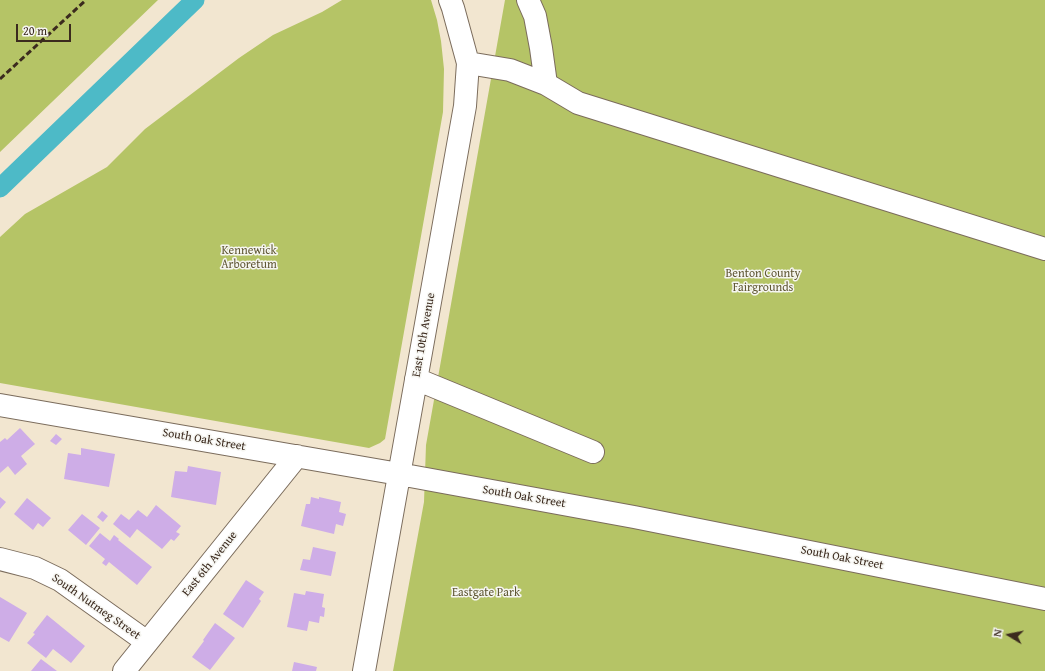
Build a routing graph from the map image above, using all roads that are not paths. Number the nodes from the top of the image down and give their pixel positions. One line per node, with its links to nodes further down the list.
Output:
1 (450, 0): 3 (street, East 10th Avenue)
2 (528, 0): 4 (street)
3 (468, 64): 4 (street); 6 (street, East 10th Avenue)
4 (546, 84): 5 (street)
5 (1045, 249)
6 (416, 379): 8 (street); 10 (street, East 10th Avenue)
7 (0, 405): 9 (street, South Oak Street)
8 (593, 452)
9 (297, 456): 10 (street, South Oak Street); 13 (street, East 6th Avenue)
10 (399, 474): 12 (street, South Oak Street); 15 (street, East 10th Avenue)
11 (0, 559): 13 (street, South Nutmeg Street)
12 (1045, 599)
13 (147, 642): 14 (street, East 6th Avenue)
14 (124, 671)
15 (364, 671)

